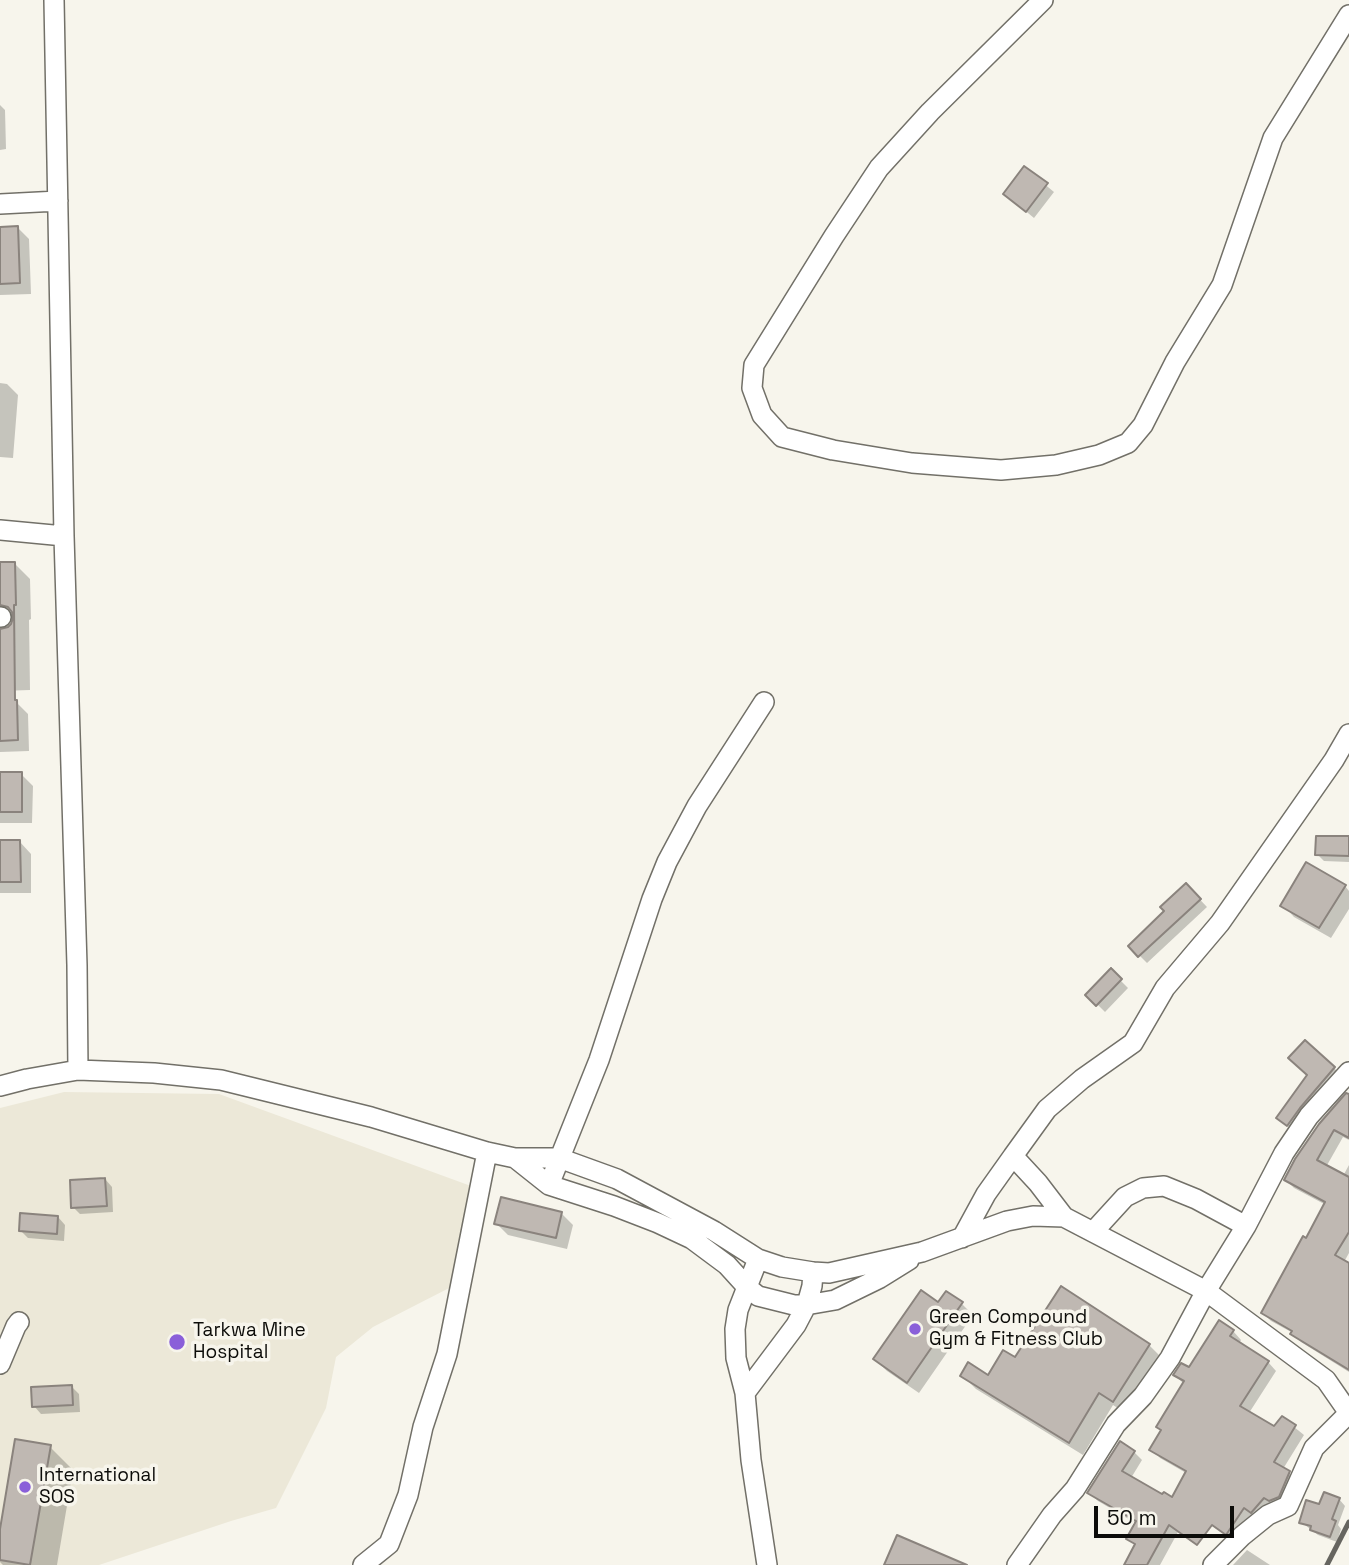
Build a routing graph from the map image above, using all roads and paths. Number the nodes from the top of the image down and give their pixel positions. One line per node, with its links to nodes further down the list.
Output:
1 (54, 0): 4 (street)
2 (1043, 0): 3 (street)
3 (1349, 15)
4 (58, 201): 5 (street); 7 (street)
5 (0, 204)
6 (0, 530): 7 (street)
7 (64, 536): 10 (street)
8 (764, 702): 16 (street)
9 (1349, 734): 14 (street)
10 (78, 1070): 12 (street); 13 (street)
11 (1349, 1072): 20 (street)
12 (0, 1086)
13 (487, 1152): 15 (street); 33 (street)
14 (1013, 1156): 19 (street); 22 (street)
15 (515, 1158): 16 (street); 17 (street)
16 (559, 1158): 17 (street); 18 (street)
17 (549, 1185): 18 (street)
18 (661, 1214): 24 (street); 26 (street)
19 (1064, 1217): 21 (street); 22 (street)
20 (1246, 1226): 21 (street); 27 (street)
21 (1093, 1232): 27 (street)
22 (962, 1238): 23 (street)
23 (922, 1252): 25 (street); 28 (street)
24 (758, 1259): 25 (street); 26 (street)
25 (813, 1272): 28 (street)
26 (747, 1287): 28 (street); 31 (street)
27 (1206, 1291): 32 (street); 35 (street)
28 (806, 1305): 31 (street)
29 (19, 1322): 30 (street)
30 (0, 1364)
31 (746, 1393): 34 (street)
32 (1349, 1413): 36 (street)
33 (363, 1565)
34 (766, 1565)
35 (1017, 1565)
36 (1213, 1565)

